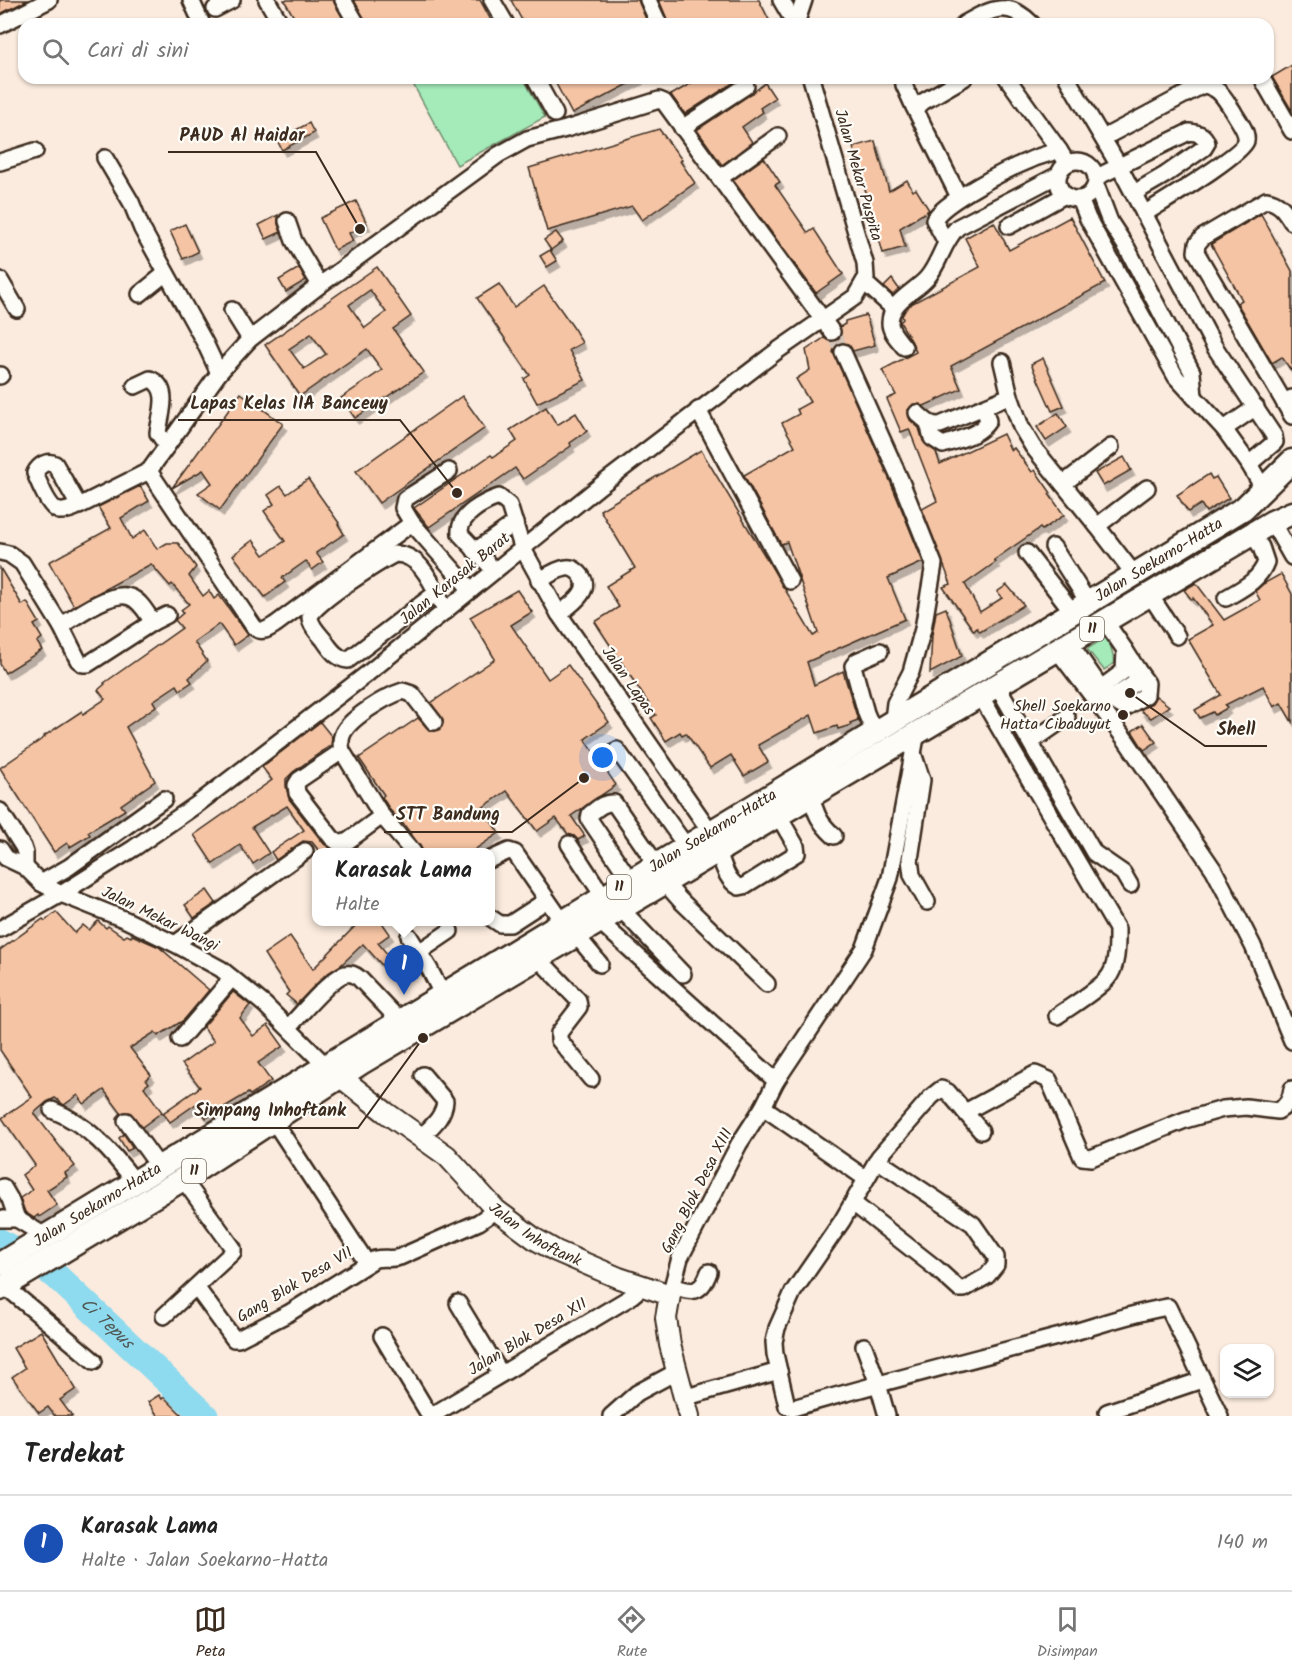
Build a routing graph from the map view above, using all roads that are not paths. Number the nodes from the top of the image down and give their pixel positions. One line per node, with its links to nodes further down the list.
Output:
1 (49, 0): 20 (street)
2 (191, 0): 11 (street)
3 (232, 0): 10 (street)
4 (267, 0): 12 (street)
5 (344, 0): 13 (street)
6 (492, 0): 14 (street)
7 (648, 0): 15 (street)
8 (804, 0): 9 (street); 17 (street)
9 (783, 5): 16 (street)
10 (215, 9)
11 (199, 18)
12 (278, 18)
13 (354, 18)
14 (502, 18)
15 (656, 18)
16 (792, 18)
17 (798, 18)
18 (974, 18): 19 (street)
19 (1028, 18)
20 (0, 25)
21 (538, 84): 30 (street)
22 (813, 84): 52 (street, Jalan Mekar Puspita)
23 (904, 84): 29 (street)
24 (954, 84): 29 (street)
25 (1014, 84): 38 (street)
26 (1070, 84): 34 (street)
27 (1265, 84): 32 (street)
28 (746, 86): 31 (street)
29 (914, 107): 44 (street)
30 (555, 114)
31 (682, 128): 40 (street); 53 (street)
32 (1292, 131)
33 (778, 136): 40 (street)
34 (1103, 138): 39 (street); 45 (street)
35 (35, 151): 37 (street)
36 (105, 158): 50 (street)
37 (0, 162)
38 (1062, 162): 41 (street); 43 (street); 44 (street); 49 (street)
39 (1119, 166): 41 (street); 42 (street); 42 (street)
40 (720, 178): 58 (street)
41 (1096, 181): 43 (street); 66 (street)
42 (1134, 193): 45 (street)
43 (1072, 197): 48 (street); 66 (street)
44 (959, 198): 49 (street)
45 (1144, 214): 69 (street)
46 (287, 221): 53 (street)
47 (1292, 222): 67 (street)
48 (1009, 226)
49 (946, 242): 55 (street)
50 (166, 273): 54 (street); 63 (street)
51 (0, 280): 56 (street)
52 (864, 283): 55 (street); 58 (street, Jalan Karasak Barat)
53 (320, 285): 59 (street)
54 (140, 294)
55 (893, 308): 60 (street)
56 (18, 309)
57 (232, 310): 59 (street)
58 (827, 325): 70 (street, Jalan Karasak Barat)
59 (250, 339): 63 (street)
60 (904, 347)
61 (843, 352): 117 (street)
62 (1002, 362): 65 (street)
63 (219, 373): 73 (street)
64 (135, 386): 73 (street)
65 (1010, 396): 68 (street); 79 (street)
66 (1194, 397): 71 (street)
67 (1289, 405)
68 (984, 407): 68 (street)
69 (1256, 407): 71 (street); 72 (street)
70 (698, 410): 89 (street, Jalan Karasak Barat); 98 (street)
71 (1224, 429): 75 (street)
72 (1275, 442): 75 (street); 76 (street)
73 (168, 446): 77 (street)
74 (1111, 447): 79 (street)
75 (1250, 464): 81 (street)
76 (1292, 467): 81 (highway, Jalan Soekarno-Hatta / 11); 83 (highway, 11)
77 (149, 471): 82 (street); 86 (street)
78 (449, 471): 86 (street)
79 (1063, 484): 87 (street)
80 (1147, 488): 87 (street)
81 (1263, 488): 83 (highway, Jalan Soekarno-Hatta / 11)
82 (79, 506)
83 (1244, 508): 96 (highway, Jalan Soekarno-Hatta / 11)
84 (1285, 515): 88 (highway, Jalan Soekarno-Hatta / 11); 94 (street)
85 (516, 523): 89 (street, Jalan Lapas); 91 (street); 91 (street, Jalan Lapas)
86 (412, 524): 99 (street)
87 (1097, 526): 96 (street)
88 (1252, 534): 101 (highway, Jalan Soekarno-Hatta / 11); 102 (street)
89 (522, 547): 95 (street, Jalan Karasak Barat); 97 (street, Jalan Lapas)
90 (1053, 547): 103 (street)
91 (475, 551): 95 (street)
92 (0, 552): 107 (street)
93 (1027, 553): 103 (street)
94 (1292, 556)
95 (494, 570): 99 (street, Jalan Karasak Barat)
96 (1134, 574): 103 (highway, Jalan Soekarno-Hatta / 11)
97 (539, 581): 105 (street, Jalan Lapas); 105 (street)
98 (790, 581)
99 (471, 590): 104 (street, Jalan Karasak Barat)
100 (436, 592): 104 (street); 112 (street); 112 (street)
101 (1150, 595): 106 (highway, Jalan Soekarno-Hatta / 11); 108 (street)
102 (1226, 598)
103 (1080, 607): 117 (highway, Jalan Soekarno-Hatta / 11)
104 (446, 611): 114 (street, Jalan Karasak Barat)
105 (560, 614): 132 (street, Jalan Lapas)
106 (1105, 621): 109 (highway, Jalan Soekarno-Hatta / 11); 110 (street)
107 (61, 626): 107 (street)
108 (1177, 636)
109 (1063, 646): 115 (highway, Jalan Soekarno-Hatta / 11); 116 (street); 166 (street)
110 (1125, 650): 116 (street); 116 (street)
111 (880, 651): 117 (street)
112 (354, 657): 114 (street)
113 (904, 664): 117 (street)
114 (367, 674): 144 (street, Jalan Karasak Barat)
115 (989, 690): 120 (highway, Jalan Soekarno-Hatta / 11); 121 (street); 162 (street)
116 (1106, 694)
117 (895, 714): 132 (highway, Jalan Soekarno-Hatta / 11)
118 (1067, 717): 121 (street)
119 (434, 722): 123 (street)
120 (914, 741): 124 (highway, Jalan Soekarno-Hatta / 11); 146 (street); 170 (street, Gang Blok Desa XIII)
121 (1031, 742): 143 (street)
122 (617, 750): 134 (street)
123 (342, 751): 128 (street); 128 (street)
124 (811, 795): 127 (highway, Jalan Soekarno-Hatta / 11); 130 (street)
125 (164, 799): 142 (street)
126 (0, 811): 129 (street, Jalan Mekar Wangi)
127 (778, 815): 132 (highway, Jalan Soekarno-Hatta / 11); 132 (street, Jalan Lapas)
128 (382, 816): 135 (street)
129 (14, 834): 131 (street); 139 (street, Jalan Mekar Wangi)
130 (834, 836)
131 (0, 841)
132 (714, 841): 134 (highway, Jalan Soekarno-Hatta / 11); 140 (highway, Jalan Soekarno-Hatta / 11)
133 (569, 844): 147 (street)
134 (686, 846): 140 (highway, Jalan Soekarno-Hatta / 11)
135 (410, 848)
136 (0, 849): 139 (street, Jalan Mekar Wangi)
137 (305, 851): 154 (street)
138 (495, 857): 145 (street)
139 (25, 867): 142 (street, Jalan Mekar Wangi)
140 (661, 873): 141 (highway, Jalan Soekarno-Hatta / 11); 141 (street); 147 (highway, Jalan Soekarno-Hatta / 11); 160 (street)
141 (630, 880): 147 (highway, Jalan Soekarno-Hatta / 11)
142 (41, 883): 144 (street, Jalan Mekar Wangi)
143 (1130, 885)
144 (61, 894): 150 (street, Jalan Karasak Barat); 154 (street, Jalan Mekar Wangi)
145 (547, 900): 148 (street); 151 (street)
146 (927, 902)
147 (612, 903): 149 (highway, Jalan Soekarno-Hatta / 11); 151 (highway, Jalan Soekarno-Hatta / 11); 158 (street)
148 (495, 921)
149 (600, 922): 151 (highway, Jalan Soekarno-Hatta / 11); 170 (street)
150 (0, 928)
151 (569, 928): 156 (highway, Jalan Soekarno-Hatta / 11); 157 (street); 161 (highway, Jalan Soekarno-Hatta / 11)
152 (450, 931): 155 (street)
153 (409, 936): 155 (street)
154 (175, 944): 159 (street, Jalan Mekar Wangi)
155 (420, 952): 161 (street)
156 (538, 958): 167 (highway, Jalan Soekarno-Hatta / 11); 169 (street)
157 (600, 964)
158 (683, 974)
159 (232, 978): 164 (street, Jalan Mekar Wangi); 165 (street)
160 (767, 984)
161 (442, 994): 163 (highway, Jalan Soekarno-Hatta / 11)
162 (1057, 1016)
163 (399, 1020): 164 (street); 167 (highway, Jalan Soekarno-Hatta / 11)
164 (289, 1027): 167 (street, Jalan Mekar Wangi)
165 (180, 1039)
166 (1292, 1041)
167 (333, 1071): 175 (highway, Jalan Soekarno-Hatta / 11); 178 (main road, Jalan Inhoftank); 180 (highway, Jalan Soekarno-Hatta / 11)
168 (423, 1075): 178 (street)
169 (591, 1079)
170 (776, 1081): 172 (street, Gang Blok Desa XIII)
171 (1292, 1089): 174 (street)
172 (763, 1107): 181 (street); 195 (street, Gang Blok Desa XIII)
173 (52, 1110): 183 (street)
174 (965, 1112): 177 (street); 179 (street)
175 (273, 1120): 182 (highway, Jalan Soekarno-Hatta / 11); 190 (street)
176 (126, 1121): 180 (street)
177 (981, 1131)
178 (421, 1137): 186 (main road, Jalan Inhoftank)
179 (877, 1160): 181 (street); 185 (street)
180 (160, 1167): 183 (highway, Jalan Soekarno-Hatta / 11)
181 (865, 1178): 185 (street)
182 (183, 1179): 189 (highway, Jalan Soekarno-Hatta / 11); 193 (street)
183 (135, 1182): 189 (highway, Jalan Soekarno-Hatta / 11)
184 (3, 1187): 188 (street)
185 (853, 1203): 201 (street)
186 (496, 1210): 190 (street, Gang Blok Desa VII); 194 (main road, Jalan Inhoftank)
187 (0, 1219): 188 (street)
188 (17, 1219): 189 (street)
189 (41, 1247): 192 (highway, Jalan Soekarno-Hatta / 11)
190 (367, 1263): 193 (street, Gang Blok Desa VII)
191 (709, 1272): 195 (street)
192 (4, 1280): 200 (street)
193 (196, 1287): 197 (street)
194 (642, 1287): 195 (main road, Jalan Inhoftank); 203 (street, Jalan Blok Desa XII)
195 (671, 1290): 202 (main road)
196 (458, 1303): 203 (street)
197 (165, 1316)
198 (382, 1336): 208 (street)
199 (864, 1346): 205 (street)
200 (94, 1361)
201 (779, 1371): 205 (street); 206 (street)
202 (676, 1372): 206 (main road); 209 (street)
203 (501, 1374): 208 (street, Jalan Blok Desa XII)
204 (1202, 1380): 205 (street); 207 (street); 211 (street)
205 (878, 1384): 210 (street)
206 (686, 1407)
207 (1107, 1412)
208 (431, 1416)
209 (611, 1416)
210 (887, 1416)
211 (1220, 1416)

